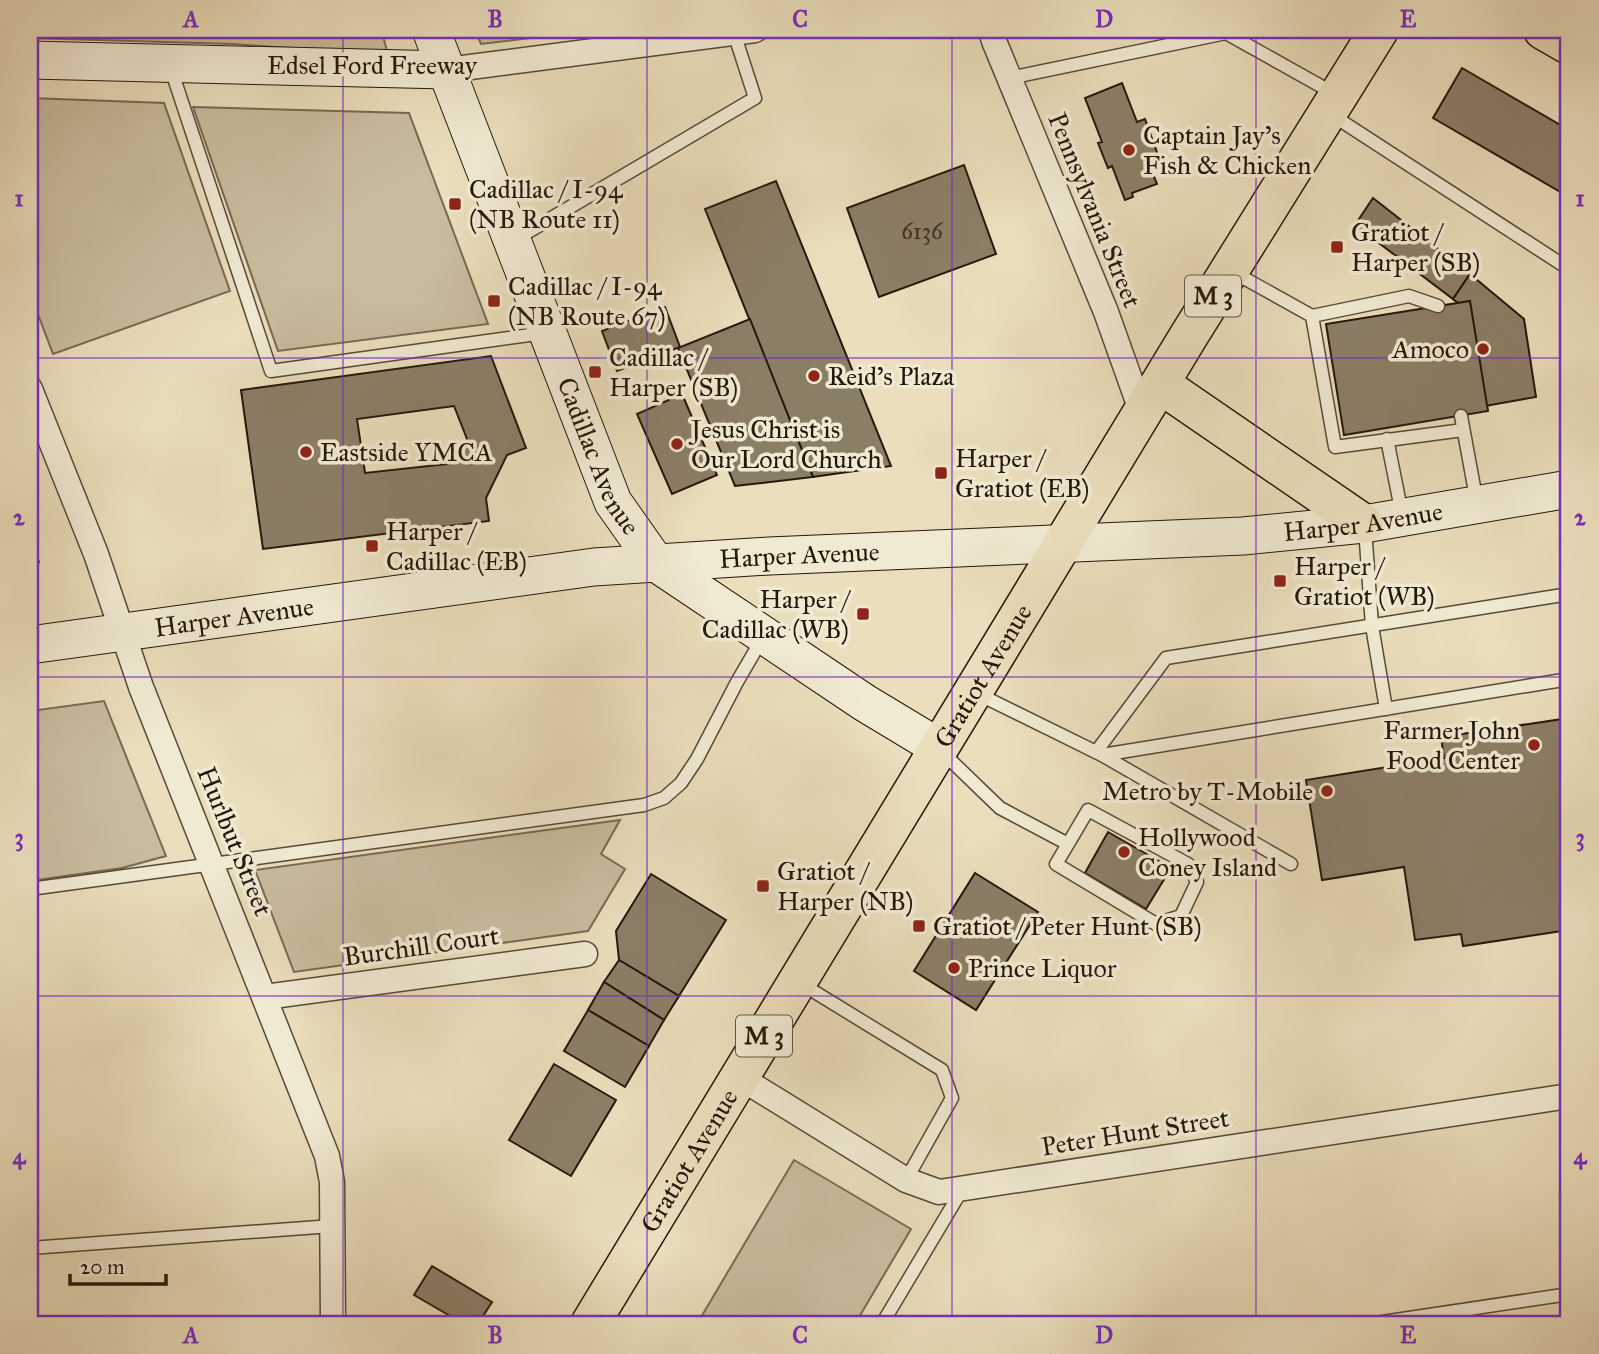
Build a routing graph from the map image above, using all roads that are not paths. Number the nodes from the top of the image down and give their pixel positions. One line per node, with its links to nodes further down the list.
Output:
1 (431, 30): 9 (main road, Cadillac Avenue)
2 (991, 30): 10 (street, Pennsylvania Street)
3 (1379, 30): 11 (main road, Gratiot Avenue / M 3)
4 (1543, 30): 6 (main road)
5 (744, 31): 9 (street, Edsel Ford Freeway); 12 (lane)
6 (1569, 45)
7 (30, 60): 8 (main road, Edsel Ford Freeway)
8 (169, 63): 9 (main road, Edsel Ford Freeway); 17 (lane)
9 (447, 70): 12 (main road, Cadillac Avenue)
10 (1009, 78): 11 (lane); 19 (street, Pennsylvania Street)
11 (1333, 104): 13 (main road, Gratiot Avenue / M 3); 14 (lane)
12 (512, 241): 17 (main road, Cadillac Avenue)
13 (1230, 270): 16 (lane); 19 (main road, Gratiot Avenue / M 3)
14 (1569, 270)
15 (1438, 306): 16 (lane)
16 (1312, 316): 22 (lane)
17 (548, 333): 28 (main road, Cadillac Avenue)
18 (32, 398): 31 (street, Hurlbut Street)
19 (1151, 399): 26 (main road); 27 (main road, Gratiot Avenue / M 3)
20 (1461, 416): 21 (lane)
21 (1463, 430): 22 (lane); 24 (lane)
22 (1387, 439): 25 (lane)
23 (1569, 489): 24 (main road, Harper Avenue)
24 (1477, 504): 25 (main road, Harper Avenue)
25 (1403, 517): 26 (main road, Harper Avenue)
26 (1364, 524): 27 (main road, Harper Avenue); 30 (lane)
27 (1063, 542): 28 (main road, Harper Avenue); 35 (main road, Gratiot Avenue / M 3)
28 (656, 563): 31 (main road, Harper Avenue); 32 (main road, Cadillac Avenue)
29 (1569, 594): 30 (lane)
30 (1372, 626): 36 (lane); 38 (lane)
31 (123, 632): 33 (main road, Harper Avenue); 40 (street, Hurlbut Street)
32 (764, 636): 37 (main road, Cadillac Avenue); 40 (lane)
33 (30, 645)
34 (1569, 679): 36 (lane)
35 (972, 691): 37 (main road, Gratiot Avenue / M 3); 38 (lane)
36 (1386, 709): 38 (lane)
37 (938, 747): 39 (lane); 44 (main road, Gratiot Avenue / M 3)
38 (1099, 754): 41 (lane)
39 (1068, 844): 39 (lane)
40 (212, 863): 42 (lane); 45 (street, Hurlbut Street)
41 (1291, 864)
42 (30, 889)
43 (585, 954): 45 (street, Burchill Court)
44 (797, 981): 46 (main road, Gratiot Avenue / M 3); 48 (lane)
45 (265, 997): 50 (street, Hurlbut Street)
46 (739, 1077): 48 (street, Peter Hunt Street); 54 (main road, Gratiot Avenue / M 3)
47 (1569, 1096): 49 (street, Peter Hunt Street)
48 (906, 1180): 49 (street, Peter Hunt Street)
49 (964, 1188): 55 (lane)
50 (331, 1226): 51 (lane); 53 (street, Hurlbut Street)
51 (30, 1248)
52 (1569, 1294): 56 (lane)
53 (333, 1324)
54 (590, 1324)
55 (882, 1324)
56 (1368, 1324)

